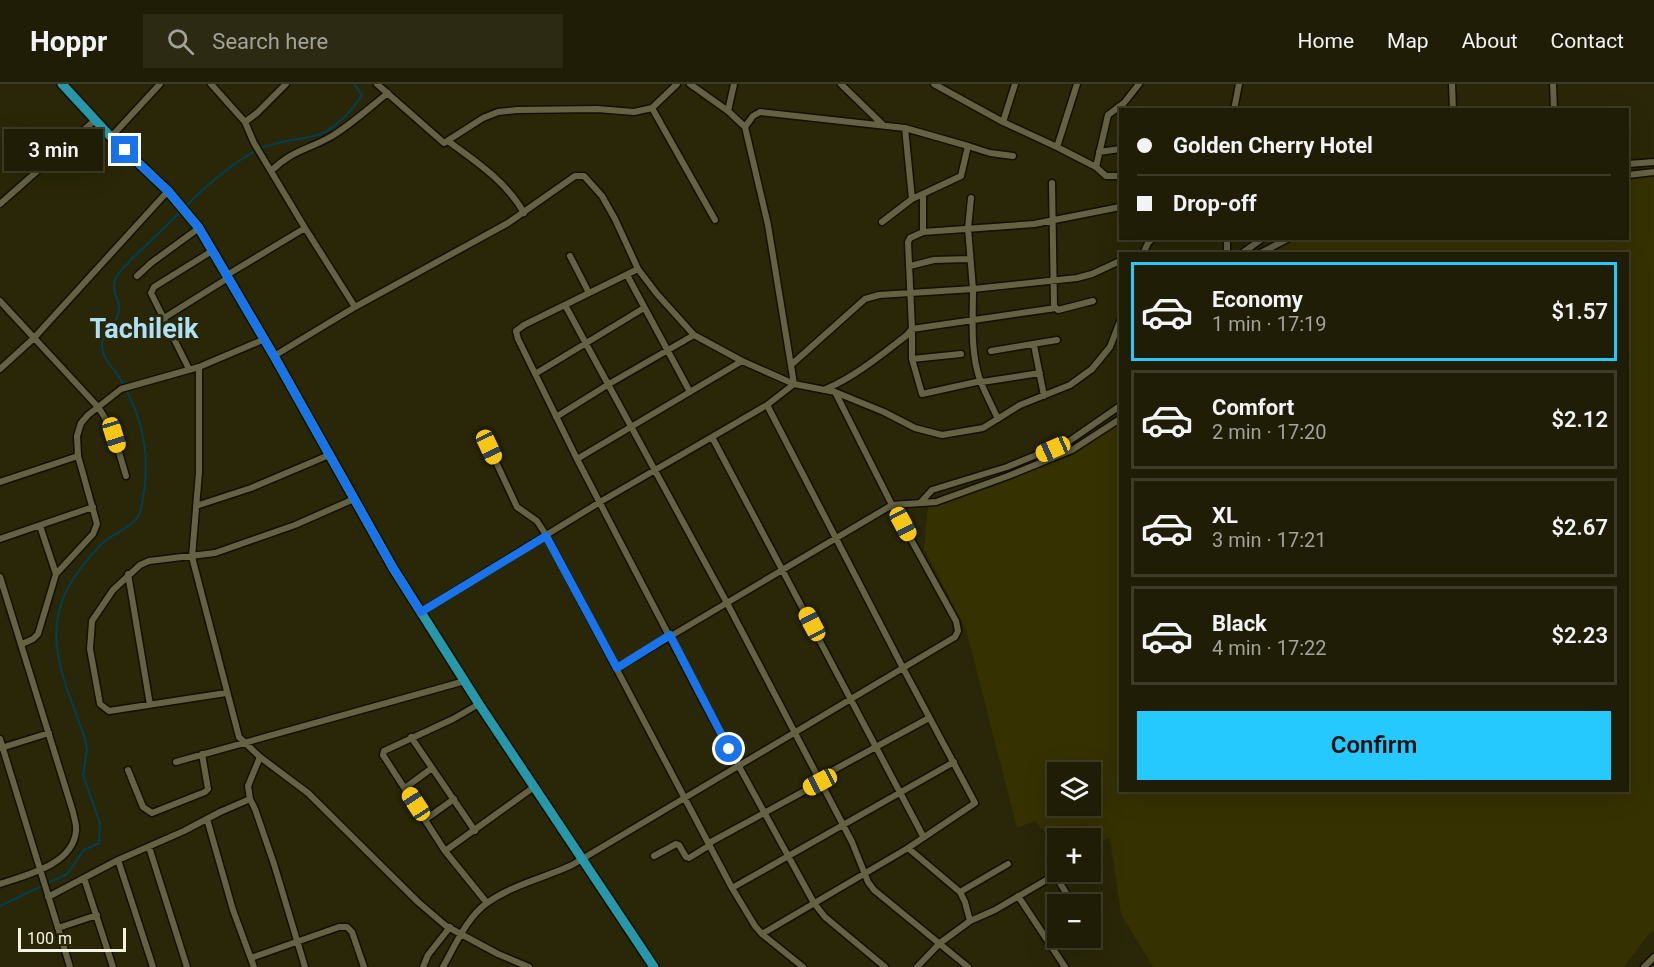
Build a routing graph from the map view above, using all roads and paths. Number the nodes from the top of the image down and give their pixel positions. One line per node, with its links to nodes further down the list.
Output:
1 (62, 84): 24 (main road)
2 (160, 84): 30 (street)
3 (211, 84): 25 (street)
4 (286, 84): 25 (street)
5 (377, 84): 18 (street)
6 (677, 84): 19 (street)
7 (690, 84): 23 (street)
8 (734, 84): 23 (street)
9 (841, 84): 27 (street)
10 (934, 84): 17 (street)
11 (1015, 84): 26 (street)
12 (1077, 84): 33 (street)
13 (1139, 84): 35 (street)
14 (1239, 84): 20 (street)
15 (1452, 84): 21 (street)
16 (1553, 84): 22 (street)
17 (951, 88): 26 (street)
18 (388, 93): 31 (street); 40 (street)
19 (652, 108): 31 (street); 52 (street)
20 (1234, 108)
21 (1453, 108)
22 (1554, 108)
23 (728, 111): 28 (street)
24 (94, 120): 30 (main road); 49 (street)
25 (245, 122): 40 (street)
26 (1003, 122): 33 (street)
27 (883, 125): 28 (street); 29 (street)
28 (745, 127): 98 (street)
29 (905, 128): 32 (street); 48 (street)
30 (111, 137): 45 (main road)
31 (448, 141): 51 (street)
32 (968, 146): 36 (street); 46 (street)
33 (1057, 147): 39 (street)
34 (1119, 150): 35 (street)
35 (1099, 152): 39 (street)
36 (1013, 156)
37 (1654, 162): 38 (street)
38 (1629, 164)
39 (1096, 167): 43 (street)
40 (272, 171): 56 (street)
41 (1654, 172): 42 (street)
42 (1629, 175)
43 (1119, 176)
44 (1052, 183): 53 (street)
45 (168, 191): 55 (main road); 87 (street)
46 (923, 195): 48 (street); 58 (street)
47 (971, 198): 57 (street)
48 (912, 199): 54 (street)
49 (0, 204)
50 (1119, 207): 53 (street)
51 (524, 213): 68 (street); 79 (street)
52 (715, 220)
53 (1053, 220): 57 (street); 72 (street)
54 (882, 222)
55 (199, 228): 61 (main road); 70 (street)
56 (305, 228): 71 (street); 79 (street)
57 (968, 228): 58 (street); 65 (street)
58 (923, 232): 67 (street)
59 (1260, 240): 62 (street)
60 (1285, 240): 63 (street)
61 (212, 251): 71 (main road); 82 (street)
62 (1244, 252)
63 (1263, 252)
64 (570, 256): 75 (street)
65 (969, 259): 67 (street); 73 (street)
66 (1119, 261): 72 (street)
67 (910, 266): 74 (street)
68 (638, 269): 69 (street); 86 (street)
69 (627, 275): 75 (street); 80 (street)
70 (137, 276)
71 (228, 277): 82 (street); 88 (main road)
72 (1054, 281): 73 (street); 81 (street)
73 (972, 289): 74 (street); 83 (street)
74 (911, 292): 85 (street); 98 (street)
75 (589, 293): 78 (street)
76 (0, 301): 87 (street)
77 (1093, 301): 81 (street)
78 (565, 305): 90 (street); 103 (street)
79 (356, 307): 95 (street)
80 (644, 308): 90 (street); 92 (street)
81 (1056, 308): 83 (street)
82 (164, 318): 101 (street)
83 (973, 320): 85 (street); 104 (street)
84 (1119, 324): 110 (street)
85 (912, 329): 96 (street); 107 (street)
86 (694, 334): 92 (street); 97 (street)
87 (34, 338): 100 (street); 112 (street)
88 (265, 339): 95 (main road); 99 (street)
89 (1057, 340): 91 (street)
90 (586, 343): 103 (street); 105 (street)
91 (1034, 345): 93 (street); 102 (street)
92 (666, 351): 105 (street); 108 (street)
93 (991, 351)
94 (962, 354): 96 (street)
95 (274, 356): 121 (main road)
96 (912, 359): 104 (street)
97 (741, 361): 106 (street); 108 (street)
98 (791, 365): 106 (street)
99 (199, 367): 101 (street); 130 (street)
100 (0, 369)
101 (189, 369): 112 (street)
102 (1040, 373): 104 (street); 110 (street)
103 (535, 374): 114 (street)
104 (981, 382): 115 (street)
105 (609, 384): 114 (street); 117 (street)
106 (794, 384): 107 (street); 111 (street)
107 (825, 390): 109 (street)
108 (690, 392): 117 (street)
109 (835, 392): 115 (street); 129 (street)
110 (1044, 396): 115 (street)
111 (767, 405): 118 (street); 134 (street)
112 (98, 407): 120 (street); 124 (street)
113 (1119, 407): 128 (street)
114 (556, 417): 122 (street)
115 (998, 419)
116 (1119, 420): 128 (street)
117 (632, 426): 122 (street); 123 (street)
118 (712, 437): 123 (street); 137 (street)
119 (489, 447): 133 (street)
120 (78, 456): 125 (street); 131 (street)
121 (329, 456): 126 (main road); 130 (street)
122 (577, 459): 127 (street)
123 (655, 471): 127 (street); 141 (street)
124 (126, 476)
125 (0, 482)
126 (354, 498): 136 (street); 142 (main road)
127 (600, 502): 133 (street); 143 (street)
128 (920, 503): 129 (street)
129 (892, 505): 134 (street); 146 (street)
130 (196, 506): 136 (street)
131 (93, 507): 132 (street); 138 (street)
132 (39, 526): 135 (street); 138 (street)
133 (546, 536): 142 (street); 145 (street)
134 (836, 538): 137 (street); 146 (street)
135 (0, 539)
136 (192, 557): 139 (street); 148 (street)
137 (783, 569): 141 (street); 149 (street)
138 (56, 574): 144 (street)
139 (128, 574): 151 (street); 151 (street)
140 (0, 577): 144 (street)
141 (727, 603): 143 (street); 153 (street)
142 (421, 612): 147 (main road)
143 (670, 635): 145 (street); 164 (street)
144 (21, 644): 154 (street)
145 (617, 668): 171 (street)
146 (903, 668): 149 (street); 152 (street)
147 (465, 681): 150 (main road); 157 (street)
148 (226, 693): 151 (street); 157 (street)
149 (851, 699): 153 (street); 158 (street)
150 (479, 704): 155 (street); 168 (main road)
151 (150, 705)
152 (930, 718): 158 (street); 163 (street)
153 (795, 732): 164 (street); 167 (street)
154 (49, 733): 159 (street); 189 (street)
155 (411, 737): 165 (street); 169 (street)
156 (0, 739): 159 (street)
157 (246, 743): 160 (street); 161 (street)
158 (876, 747): 167 (street); 170 (street)
159 (1, 748): 189 (street)
160 (202, 754): 162 (street); 166 (street)
161 (260, 757): 172 (street); 202 (street)
162 (176, 762)
163 (954, 762): 170 (street); 179 (street)
164 (738, 765): 171 (street); 174 (street)
165 (432, 768): 169 (street); 173 (street)
166 (128, 770)
167 (820, 780): 174 (street); 177 (street)
168 (534, 787): 178 (street); 186 (main road)
169 (405, 788): 176 (street)
170 (900, 792): 177 (street); 179 (street)
171 (685, 798): 180 (street); 186 (street)
172 (250, 799): 175 (street); 206 (street)
173 (454, 799): 176 (street); 178 (street)
174 (764, 812): 180 (street); 185 (street)
175 (207, 819): 181 (street); 209 (street)
176 (426, 819): 183 (street)
177 (842, 824): 185 (street); 190 (street)
178 (475, 831): 183 (street)
179 (923, 836): 182 (street)
180 (709, 844): 184 (street); 194 (street)
181 (149, 847): 187 (street); 213 (street)
182 (908, 848): 190 (street); 195 (street)
183 (445, 851): 198 (street)
184 (654, 856)
185 (787, 856): 194 (street); 199 (street)
186 (582, 858): 198 (street); 220 (main road)
187 (118, 860): 191 (street); 212 (street)
188 (1008, 864): 195 (street)
189 (42, 870): 193 (street); 197 (street)
190 (865, 872): 199 (street); 207 (street)
191 (84, 878): 197 (street); 200 (street)
192 (1047, 879): 196 (street)
193 (0, 884)
194 (732, 888): 205 (street)
195 (960, 892): 201 (street)
196 (1018, 896): 201 (street); 225 (street)
197 (48, 897): 203 (street)
198 (487, 903): 204 (street)
199 (814, 903): 205 (street); 222 (street)
200 (97, 915): 203 (street); 211 (street)
201 (970, 921): 207 (street)
202 (450, 927): 204 (street); 217 (street)
203 (58, 928): 210 (street)
204 (462, 934): 218 (street); 219 (street)
205 (762, 934): 221 (street)
206 (297, 942): 209 (street); 215 (street); 216 (street)
207 (940, 943): 223 (street); 224 (street)
208 (1654, 957): 226 (street)
209 (251, 958): 214 (street)
210 (70, 967)
211 (113, 967)
212 (153, 967)
213 (187, 967)
214 (254, 967)
215 (305, 967)
216 (363, 967)
217 (423, 967)
218 (443, 967)
219 (529, 967)
220 (654, 967)
221 (802, 967)
222 (885, 967)
223 (917, 967)
224 (968, 967)
225 (1065, 967)
226 (1644, 967)

